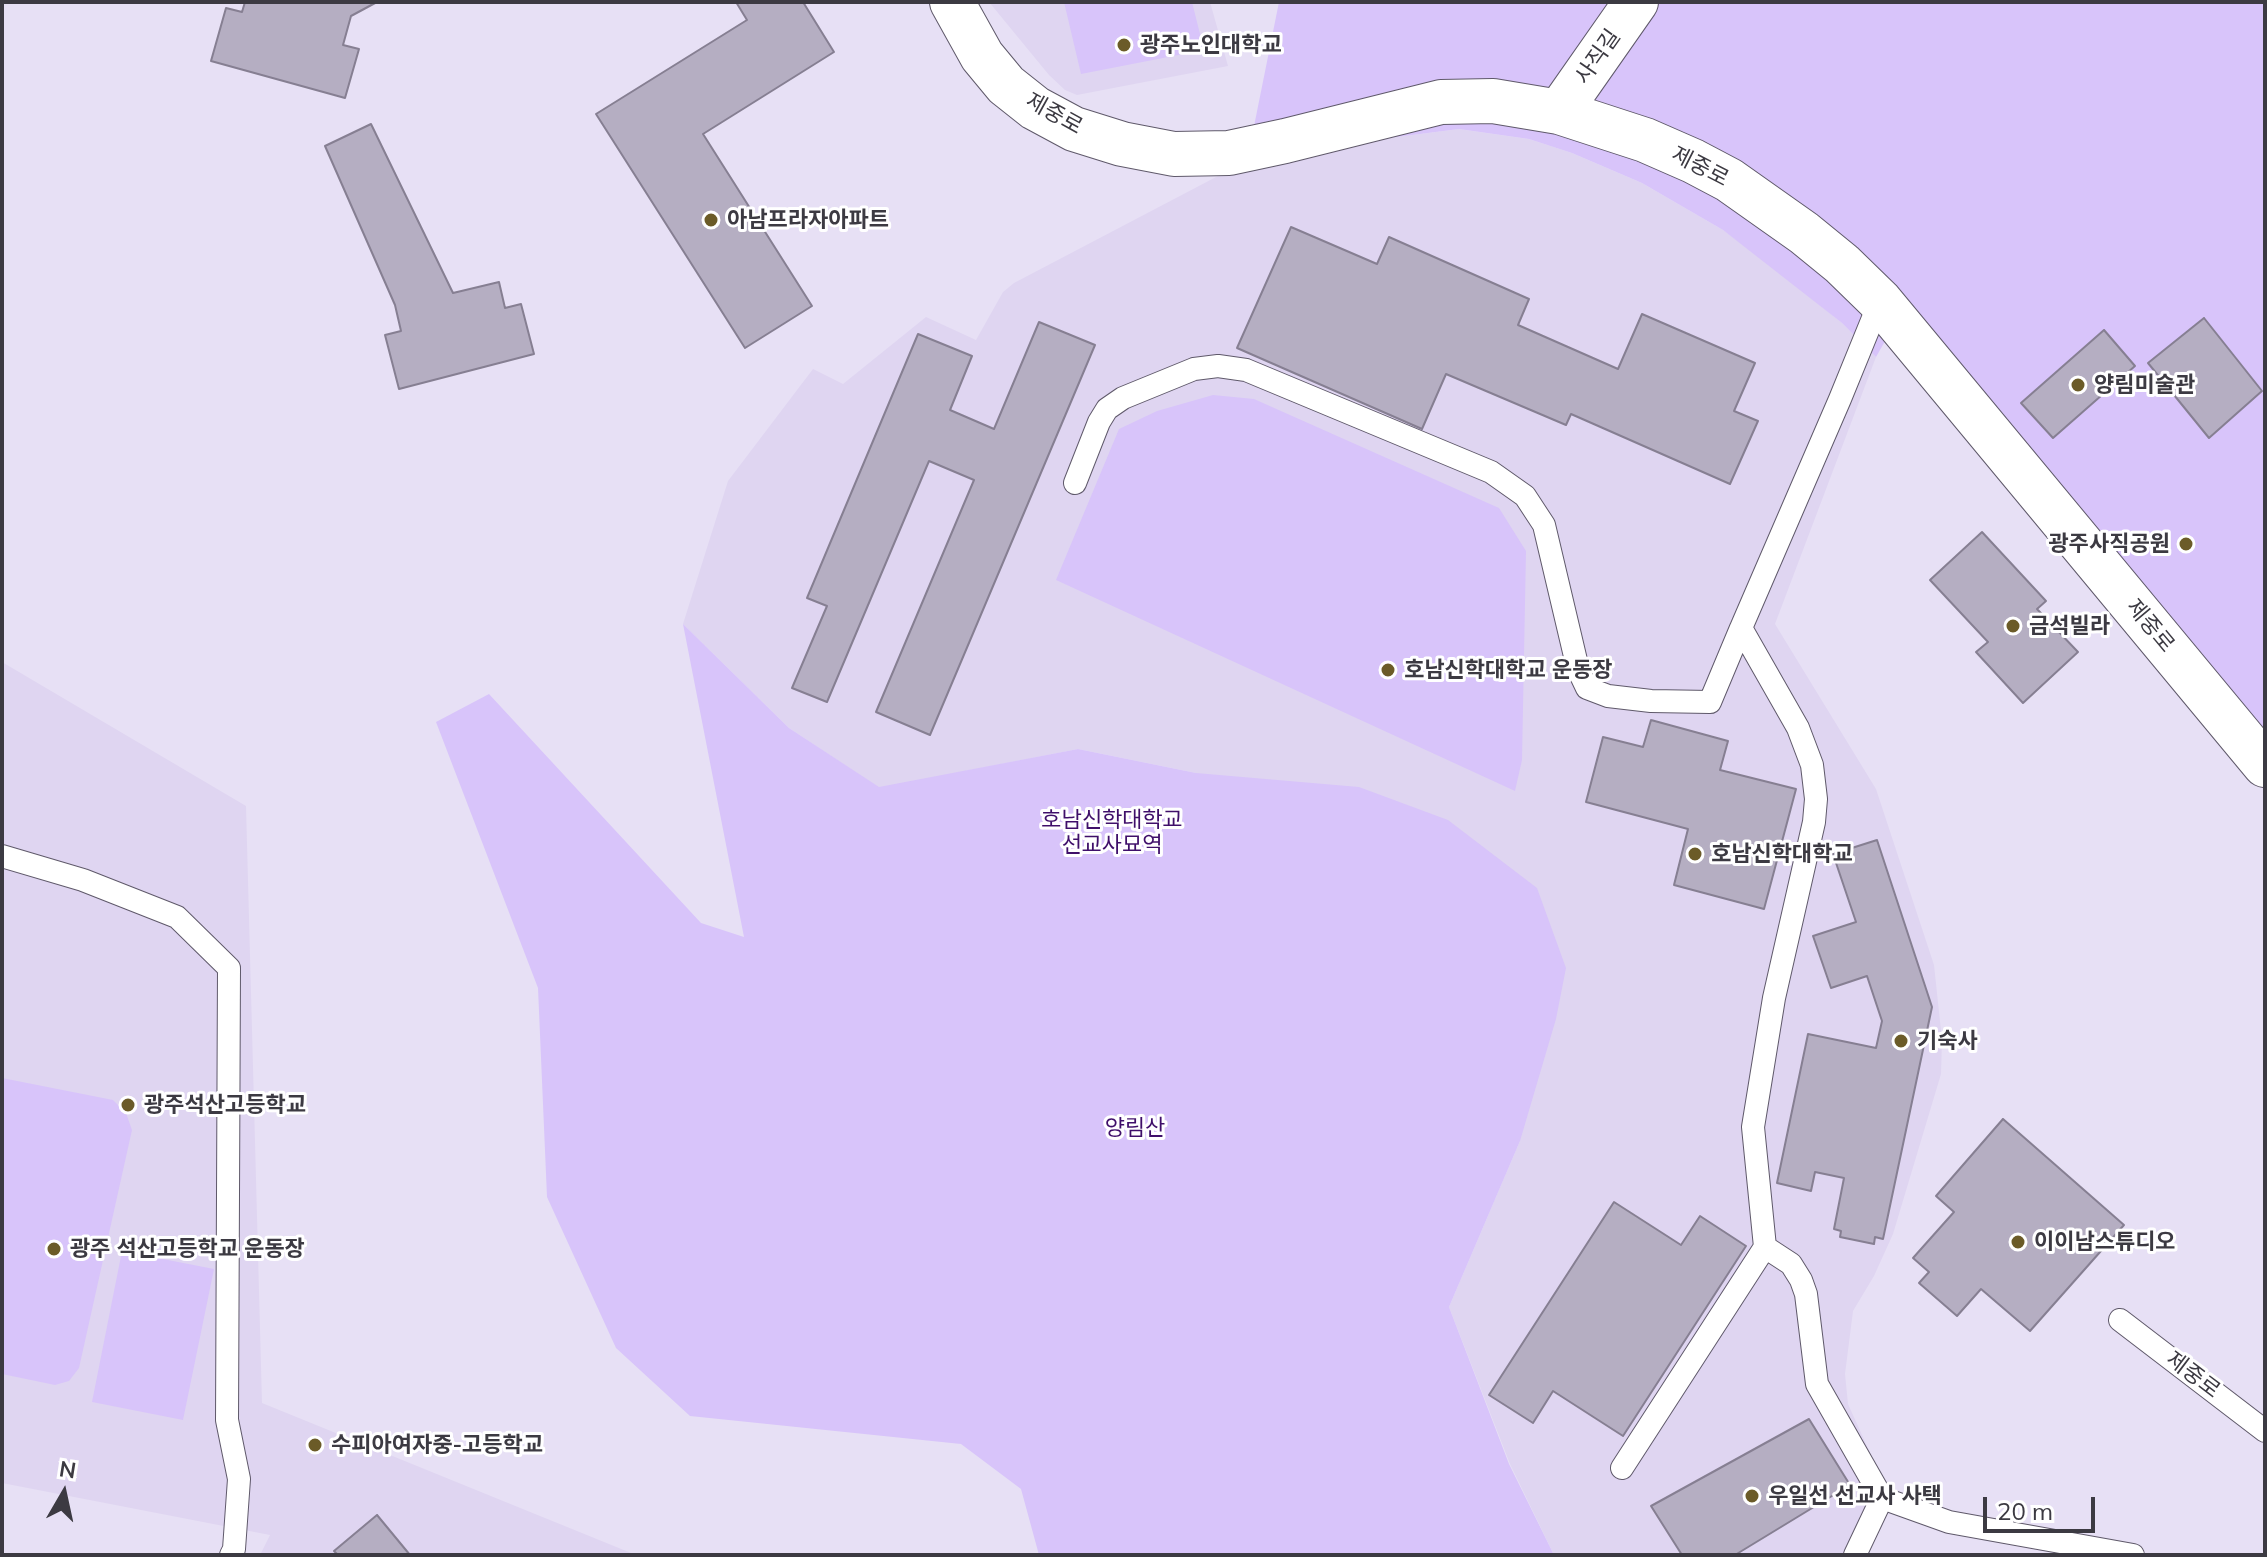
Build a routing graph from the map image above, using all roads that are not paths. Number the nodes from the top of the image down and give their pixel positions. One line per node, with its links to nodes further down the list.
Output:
1 (952, 2): 3 (street, 제중로)
2 (1636, 2): 3 (street, 사직길)
3 (1559, 112): 4 (street, 제중로)
4 (1880, 301): 6 (lane); 7 (street, 제중로)
5 (1075, 483): 6 (lane)
6 (1741, 628): 9 (lane)
7 (2265, 765)
8 (2, 856): 14 (lane)
9 (1765, 1247): 12 (lane); 13 (lane)
10 (2120, 1320): 11 (lane, 제중로)
11 (2265, 1431)
12 (1622, 1468)
13 (1882, 1498): 15 (lane); 16 (lane)
14 (231, 1555)
15 (1855, 1555)
16 (2133, 1555)

